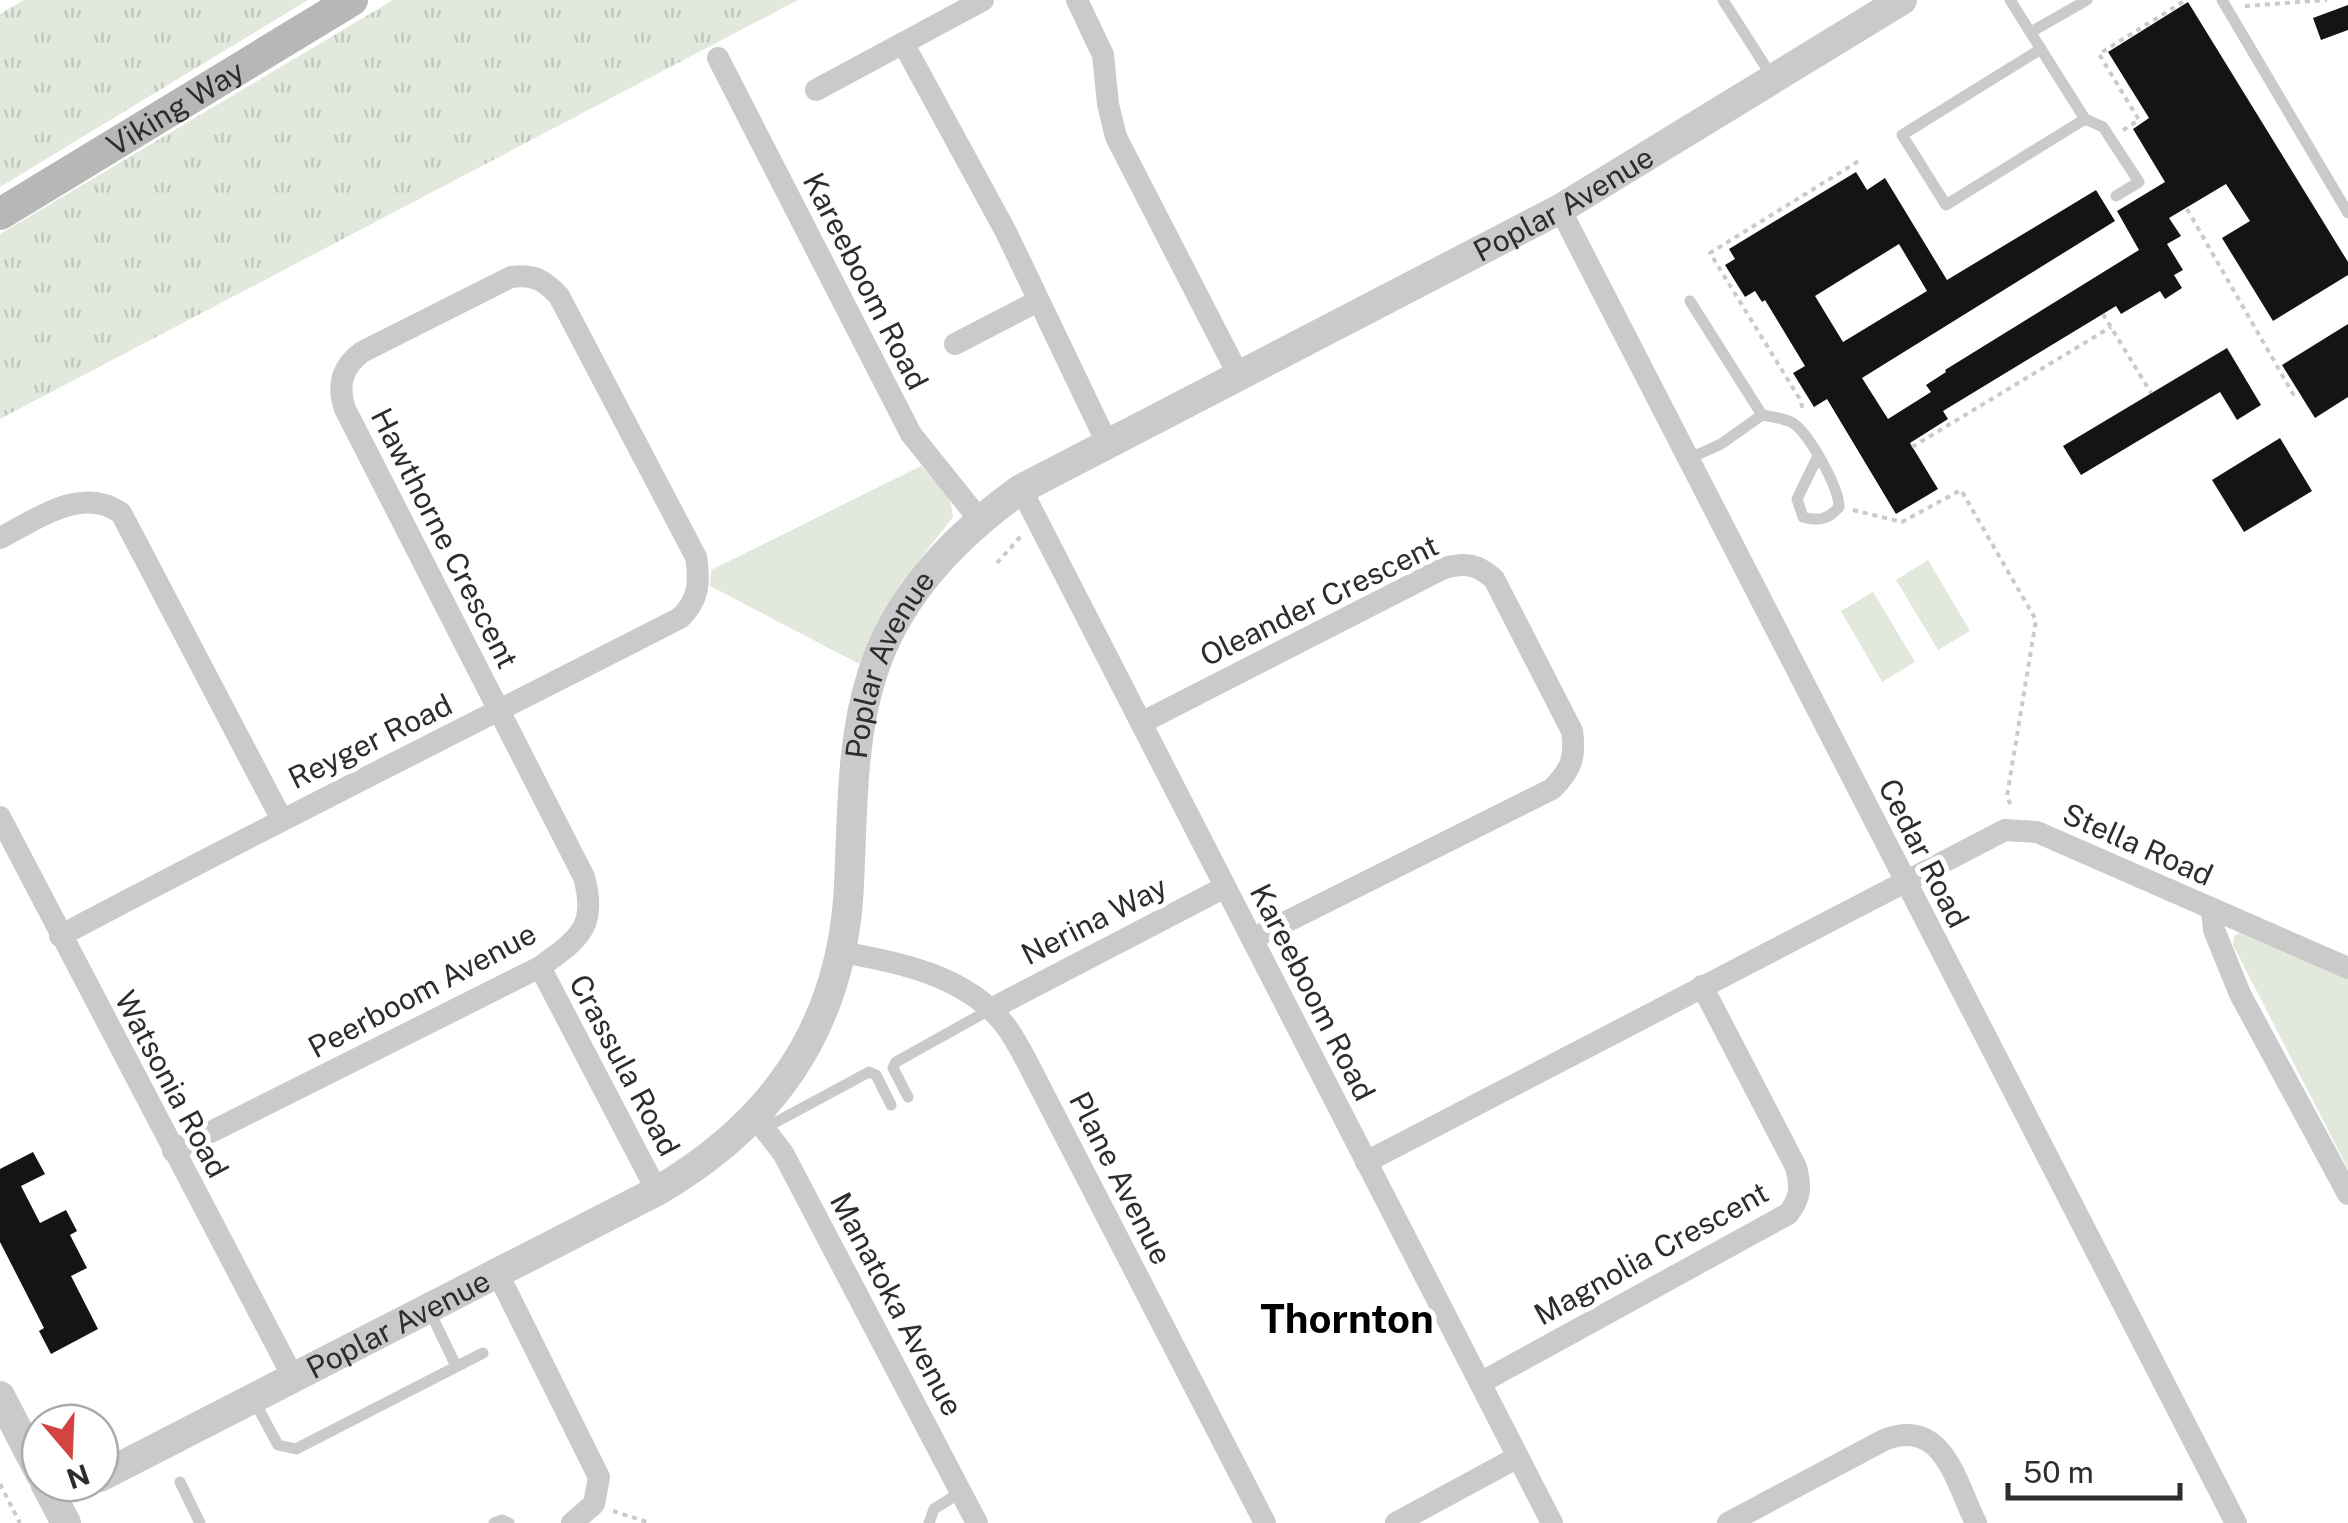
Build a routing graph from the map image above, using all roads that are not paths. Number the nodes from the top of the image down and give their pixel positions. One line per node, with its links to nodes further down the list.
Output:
1 (352, 0): 19 (main road, Viking Way)
2 (983, 0): 10 (street)
3 (1078, 0): 23 (street)
4 (1723, 0): 13 (lane)
5 (1902, 0): 13 (street, Poplar Avenue)
6 (2010, 0): 9 (lane)
7 (2087, 0): 9 (lane)
8 (2223, 3): 18 (lane)
9 (2031, 32): 11 (lane)
10 (903, 43): 14 (street); 20 (street)
11 (2042, 49): 15 (lane); 15 (lane)
12 (718, 58): 29 (street, Kareeboom Road)
13 (1773, 79): 17 (street, Poplar Avenue)
14 (816, 90)
15 (2085, 119): 16 (lane)
16 (2116, 196)
17 (1560, 209): 23 (street, Poplar Avenue); 27 (street, Cedar Road)
18 (2348, 213)
19 (0, 214)
20 (1038, 300): 22 (street); 25 (street)
21 (1690, 301): 24 (lane)
22 (955, 344)
23 (1239, 376): 25 (street, Poplar Avenue)
24 (1762, 416): 26 (lane); 27 (lane)
25 (1108, 445): 28 (street, Poplar Avenue)
26 (1817, 458): 26 (lane)
27 (1688, 459): 36 (street, Cedar Road)
28 (1020, 490): 29 (street, Poplar Avenue); 33 (street, Kareeboom Road)
29 (979, 519): 41 (street, Poplar Avenue)
30 (0, 538): 35 (street)
31 (698, 592): 32 (street, Reyger Road); 32 (street, Hawthorne Crescent)
32 (500, 710): 35 (street, Reyger Road); 42 (street, Peerboom Avenue)
33 (1140, 723): 37 (street, Kareeboom Road); 40 (street, Oleander Crescent)
34 (0, 817): 39 (street, Watsonia Road)
35 (281, 818): 39 (street, Reyger Road)
36 (1904, 882): 38 (street, Stella Road); 44 (street); 77 (street, Cedar Road)
37 (1225, 887): 40 (street, Kareeboom Road); 45 (street, Nerina Way)
38 (2212, 911): 43 (street, Stella Road); 52 (street)
39 (60, 936): 49 (street, Watsonia Road)
40 (1252, 940): 50 (street, Kareeboom Road)
41 (842, 952): 45 (street, Plane Avenue); 48 (street, Poplar Avenue)
42 (540, 967): 49 (street, Peerboom Avenue); 51 (street, Crassula Road)
43 (2348, 968)
44 (1702, 986): 50 (street); 58 (street, Magnolia Crescent)
45 (990, 1009): 46 (lane); 72 (street, Plane Avenue)
46 (908, 1097)
47 (891, 1105): 48 (lane)
48 (760, 1123): 51 (street, Poplar Avenue); 65 (street, Manatoka Avenue)
49 (173, 1151): 57 (street, Watsonia Road)
50 (1366, 1162): 58 (street, Kareeboom Road)
51 (657, 1191): 53 (street, Poplar Avenue)
52 (2348, 1194)
53 (497, 1272): 54 (street, Poplar Avenue); 69 (street)
54 (428, 1308): 56 (lane); 57 (street, Poplar Avenue)
55 (483, 1352): 56 (lane)
56 (456, 1366): 60 (lane)
57 (292, 1378): 60 (street, Poplar Avenue)
58 (1480, 1383): 62 (street, Kareeboom Road)
59 (0, 1397): 61 (street)
60 (252, 1398): 63 (street, Poplar Avenue)
61 (20, 1435)
62 (1518, 1457): 73 (street); 74 (street, Kareeboom Road)
63 (120, 1467)
64 (180, 1482): 66 (lane)
65 (962, 1492): 70 (lane); 71 (street, Manatoka Avenue)
66 (200, 1523)
67 (494, 1523): 68 (lane)
68 (509, 1523)
69 (572, 1523)
70 (929, 1523)
71 (977, 1523)
72 (1264, 1523)
73 (1396, 1523)
74 (1552, 1523)
75 (1728, 1523): 76 (street)
76 (1976, 1523)
77 (2236, 1523)

